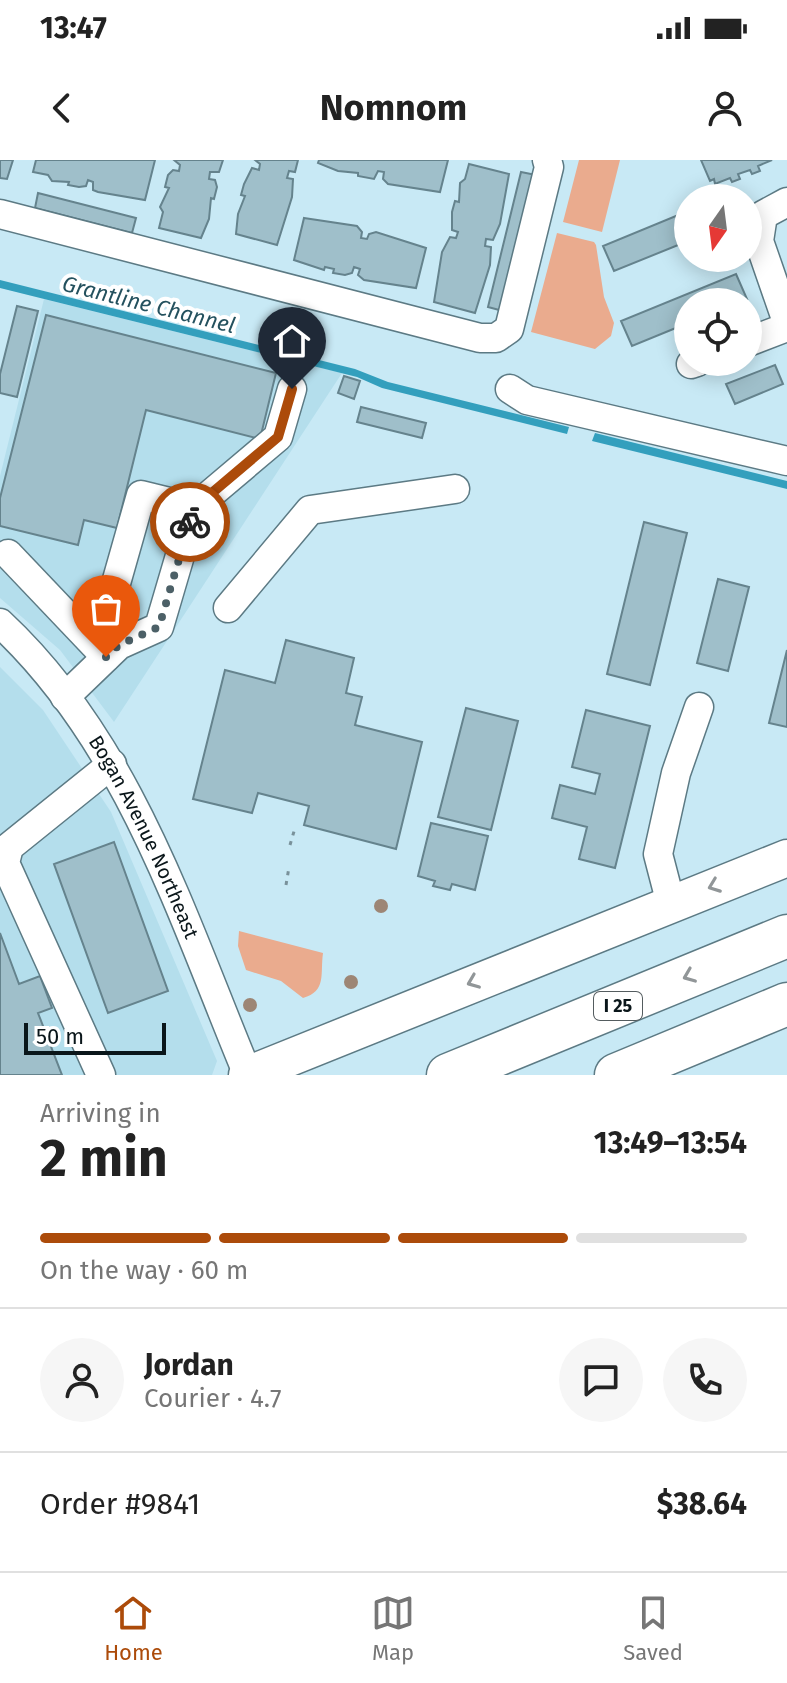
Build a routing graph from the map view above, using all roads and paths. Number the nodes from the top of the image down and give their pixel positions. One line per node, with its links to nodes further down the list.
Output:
1 (547, 160): 3 (street)
2 (787, 202): 4 (street)
3 (0, 214)
4 (787, 324): 5 (street)
5 (762, 336)
6 (292, 389): 10 (street)
7 (510, 389): 8 (street)
8 (787, 461)
9 (455, 489): 12 (street)
10 (194, 508): 14 (street); 14 (street)
11 (8, 554): 14 (street)
12 (228, 608)
13 (0, 623): 15 (street, Bogan Avenue Northeast)
14 (112, 651): 15 (street)
15 (65, 697): 17 (street, Bogan Avenue Northeast)
16 (699, 707): 23 (street)
17 (112, 764): 26 (street); 27 (street, Bogan Avenue Northeast)
18 (295, 828): 19 (path)
19 (290, 845)
20 (787, 858): 23 (main road, one-way to 23)
21 (289, 867): 22 (path)
22 (286, 885)
23 (671, 904): 27 (main road, one-way to 27)
24 (787, 936): 28 (highway, I 25, one-way to 28)
25 (787, 1004): 29 (highway)
26 (101, 1075)
27 (247, 1075)
28 (448, 1075)
29 (616, 1075)

